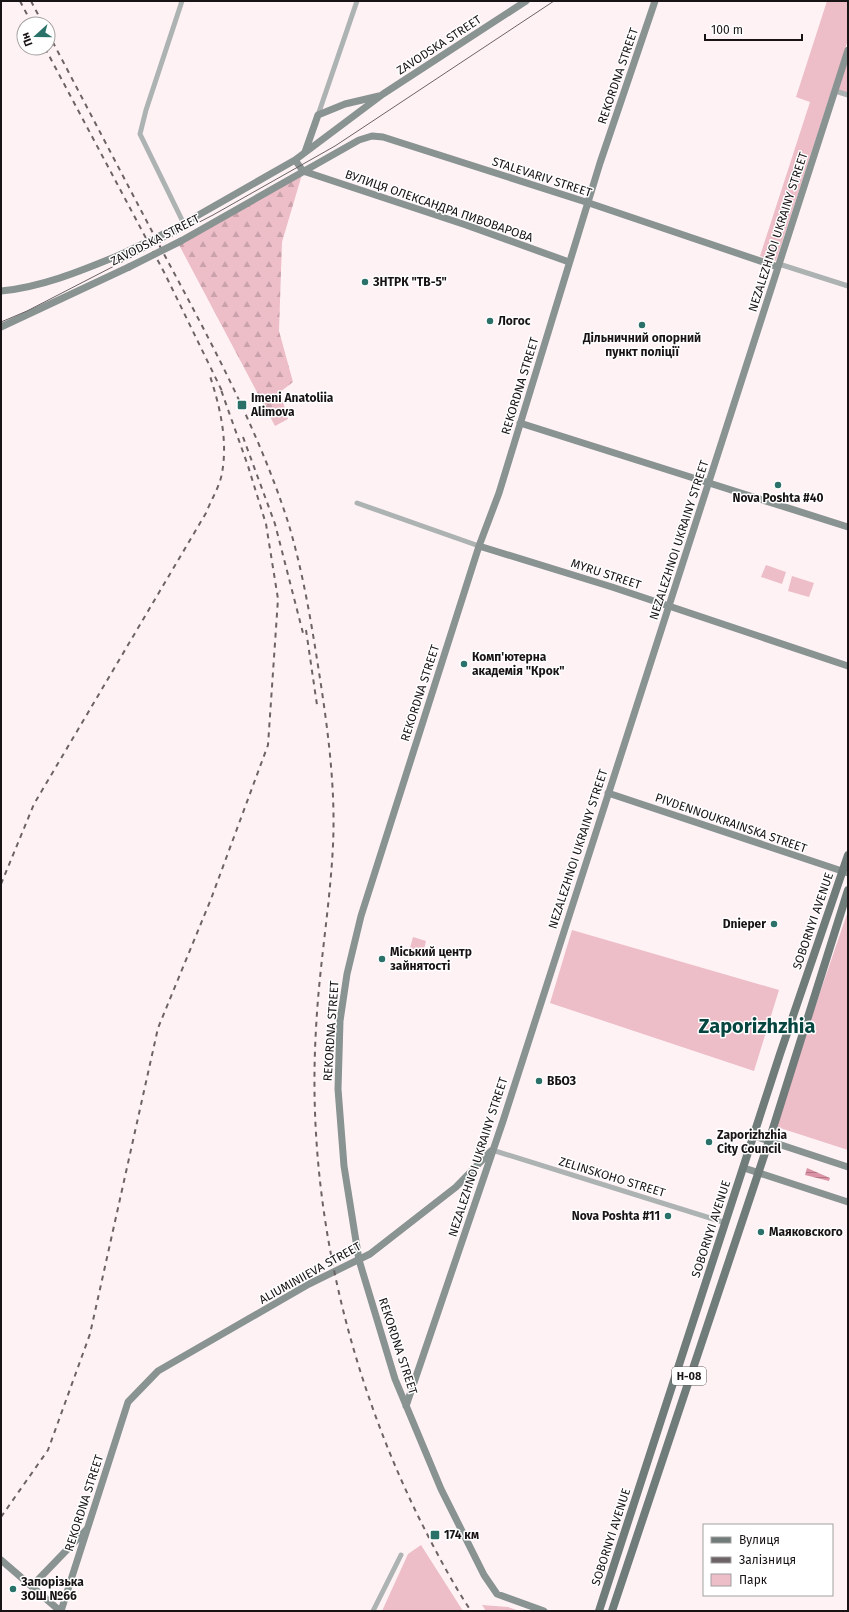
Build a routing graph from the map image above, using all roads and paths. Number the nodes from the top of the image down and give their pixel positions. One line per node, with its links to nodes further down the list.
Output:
1 (182, 1): 14 (street)
2 (357, 1): 9 (street)
3 (526, 1): 7 (street, ZAVODSKA STREET)
4 (655, 1): 13 (street, REKORDNA STREET)
5 (848, 50): 6 (street, NEZALEZHNOI UKRAINY STREET)
6 (835, 91): 8 (street); 16 (street, NEZALEZHNOI UKRAINY STREET)
7 (384, 94): 9 (street, ZAVODSKA STREET); 10 (street, ZAVODSKA STREET)
8 (848, 95)
9 (318, 115): 10 (street)
10 (305, 152): 11 (street, ZAVODSKA STREET)
11 (295, 160): 12 (street); 14 (street, ZAVODSKA STREET)
12 (303, 172): 13 (street, STALEVARIV STREET); 15 (street, ВУЛИЦЯ ОЛЕКСАНДРА ПИВОВАРОВА); 19 (street, ZAVODSKA STREET, bridge)
13 (589, 203): 15 (street, REKORDNA STREET); 16 (street, STALEVARIV STREET)
14 (184, 224): 18 (street, ZAVODSKA STREET, bridge)
15 (568, 262): 20 (street, REKORDNA STREET)
16 (778, 266): 17 (street, STALEVARIV STREET); 21 (street, NEZALEZHNOI UKRAINY STREET)
17 (848, 286)
18 (1, 291)
19 (1, 327)
20 (520, 423): 21 (street); 24 (street, REKORDNA STREET)
21 (709, 482): 23 (street); 25 (street, NEZALEZHNOI UKRAINY STREET)
22 (357, 503): 24 (street, MYRU STREET)
23 (848, 527)
24 (479, 546): 25 (street, MYRU STREET); 39 (street, REKORDNA STREET)
25 (668, 607): 26 (street, MYRU STREET); 27 (street, NEZALEZHNOI UKRAINY STREET)
26 (848, 666)
27 (608, 793): 29 (street, PIVDENNOUKRAINSKA STREET); 33 (street, NEZALEZHNOI UKRAINY STREET)
28 (848, 855): 29 (main road, SOBORNYI AVENUE / Н-08)
29 (846, 872): 31 (main road, SOBORNYI AVENUE / Н-08)
30 (848, 890): 32 (main road, SOBORNYI AVENUE / Н-08)
31 (754, 1136): 32 (street); 35 (main road, SOBORNYI AVENUE / Н-08)
32 (769, 1141): 34 (street); 36 (main road, SOBORNYI AVENUE / Н-08)
33 (492, 1150): 38 (street, ZELINSKOHO STREET); 39 (street, ALIUMINIIEVA STREET); 41 (street, NEZALEZHNOI UKRAINY STREET)
34 (848, 1167)
35 (744, 1168): 36 (street); 38 (main road, SOBORNYI AVENUE / Н-08)
36 (758, 1172): 37 (street); 50 (main road, SOBORNYI AVENUE / Н-08)
37 (848, 1202)
38 (726, 1223): 49 (main road, SOBORNYI AVENUE / Н-08)
39 (359, 1260): 40 (street, ALIUMINIIEVA STREET); 41 (street, REKORDNA STREET)
40 (128, 1402): 42 (street, REKORDNA STREET)
41 (406, 1406): 48 (street)
42 (88, 1527): 45 (street); 46 (street, REKORDNA STREET)
43 (401, 1555): 47 (street)
44 (1, 1560): 45 (street)
45 (32, 1586): 46 (street)
46 (61, 1611)
47 (373, 1611)
48 (544, 1611)
49 (599, 1611)
50 (612, 1611)

